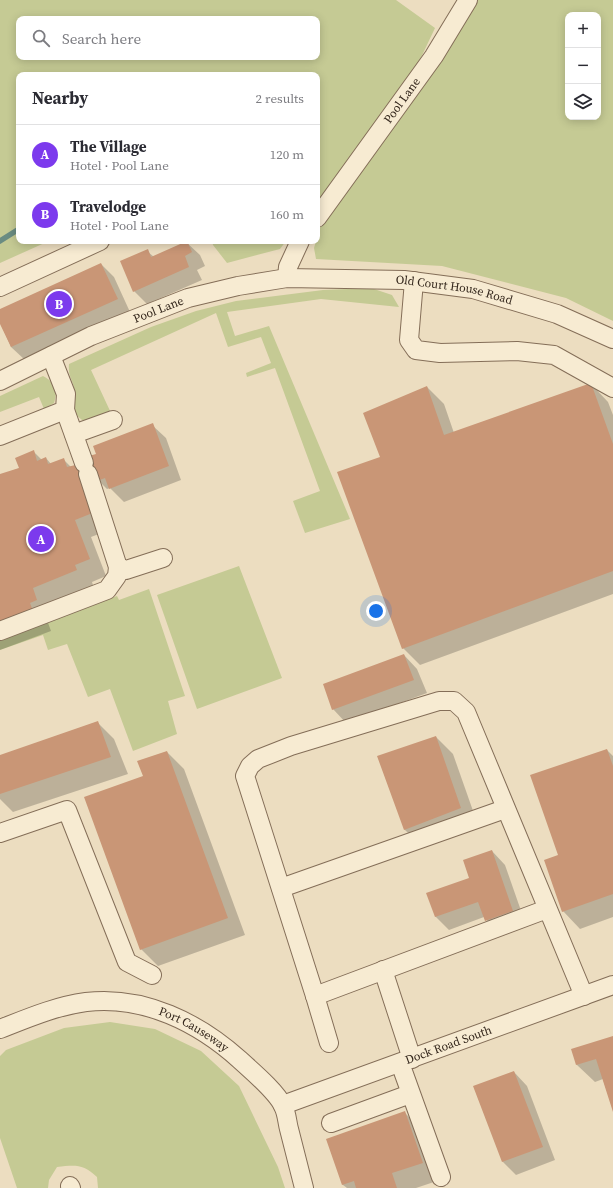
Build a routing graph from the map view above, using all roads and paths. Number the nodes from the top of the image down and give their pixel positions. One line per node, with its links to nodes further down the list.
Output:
1 (468, 0): 2 (street, Pool Lane)
2 (320, 214)
3 (93, 244): 7 (street)
4 (299, 244): 5 (street)
5 (287, 278): 6 (street, Old Court House Road); 9 (street, Pool Lane)
6 (414, 281): 8 (street, Old Court House Road); 11 (street)
7 (0, 287)
8 (613, 339)
9 (51, 356): 10 (street, Pool Lane); 12 (street)
10 (0, 381)
11 (613, 388)
12 (65, 410): 14 (street); 15 (street)
13 (113, 420): 14 (street)
14 (74, 434): 17 (street)
15 (0, 436)
16 (163, 558): 17 (street)
17 (118, 567): 18 (street)
18 (0, 632)
19 (505, 809): 21 (street); 21 (street); 22 (street)
20 (0, 833): 24 (street)
21 (281, 888): 26 (street)
22 (547, 909): 23 (street); 27 (street)
23 (383, 970): 26 (street); 30 (street)
24 (152, 975)
25 (613, 985): 27 (street, Dock Road South)
26 (315, 996): 29 (street)
27 (584, 996): 30 (street, Dock Road South)
28 (0, 1029): 32 (street, Port Causeway)
29 (329, 1043)
30 (406, 1061): 31 (street); 32 (street, Dock Road South)
31 (410, 1094): 33 (street); 34 (street)
32 (283, 1105): 35 (street, Port Causeway)
33 (331, 1123)
34 (441, 1177)
35 (304, 1188)

